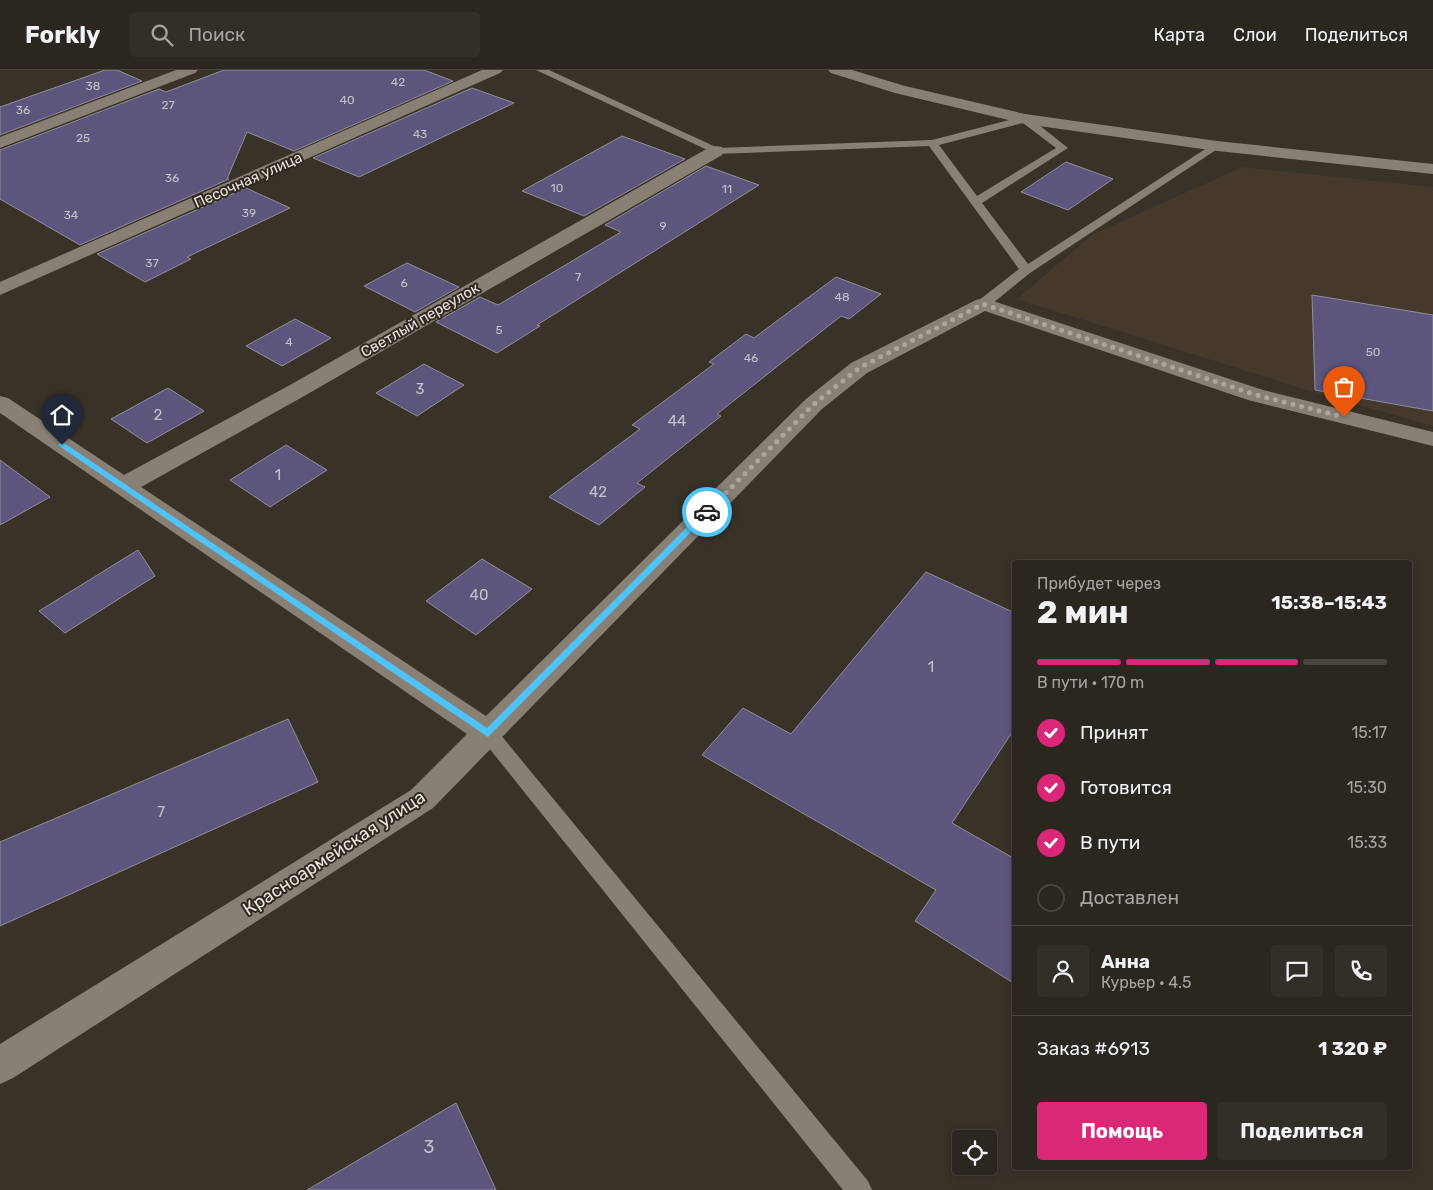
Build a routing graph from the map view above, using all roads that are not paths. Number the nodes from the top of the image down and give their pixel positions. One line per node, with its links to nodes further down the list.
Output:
1 (190, 70): 6 (street)
2 (495, 70): 13 (street, Песочная улица)
3 (541, 70): 9 (lane)
4 (836, 70): 5 (street)
5 (1025, 119): 7 (lane); 8 (street); 11 (lane)
6 (0, 142)
7 (932, 143): 9 (lane); 11 (lane)
8 (1217, 146): 10 (street); 12 (lane)
9 (716, 151): 17 (street, Светлый переулок)
10 (1433, 169)
11 (975, 202): 12 (lane)
12 (1026, 270): 14 (lane)
13 (0, 289)
14 (983, 304): 16 (street); 18 (street, Красноармейская улица)
15 (0, 403): 17 (street)
16 (1433, 439)
17 (123, 486): 18 (street)
18 (488, 733): 19 (street, Красноармейская улица); 20 (lane)
19 (0, 1065)
20 (859, 1190)

